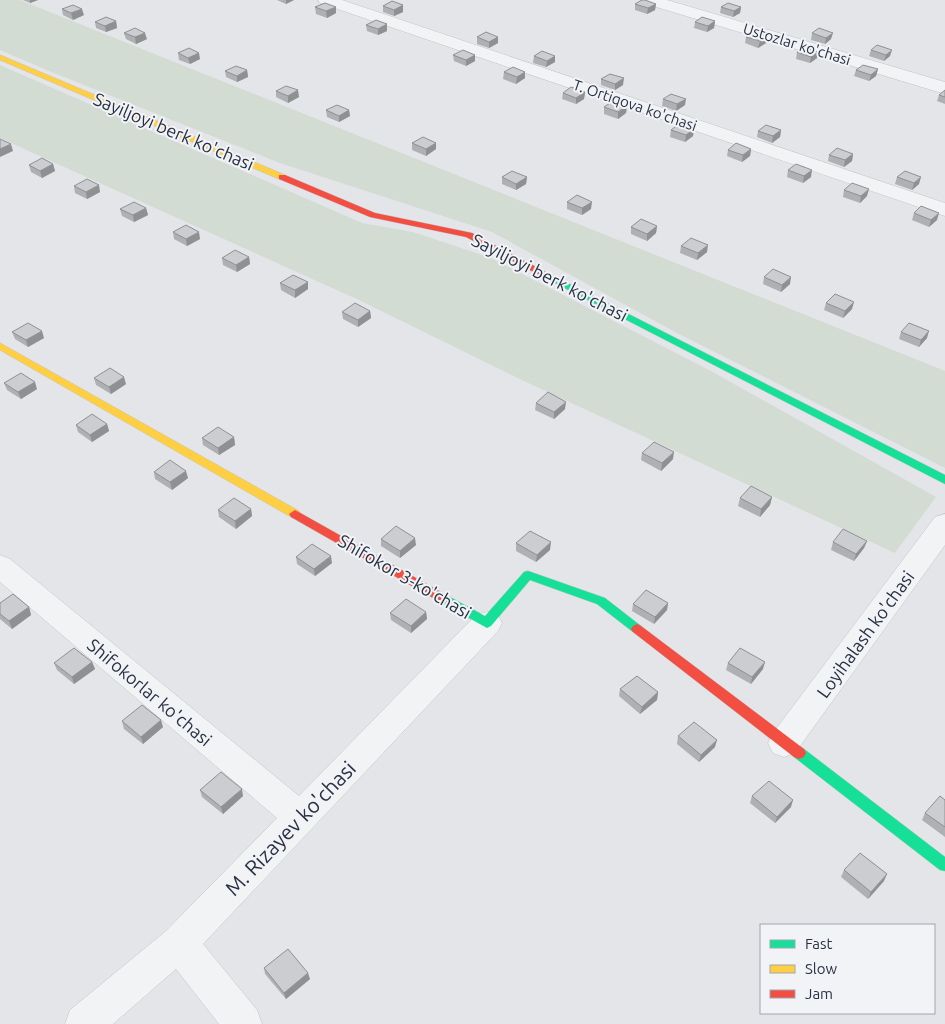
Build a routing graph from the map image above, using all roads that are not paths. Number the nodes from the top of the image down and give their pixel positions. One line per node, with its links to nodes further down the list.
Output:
1 (326, 0): 5 (street, T. Ortiqova ko'chasi)
2 (649, 0): 4 (street, Ustozlar ko'chasi)
3 (0, 57): 7 (street, Sayiljoyi berk ko'chasi)
4 (945, 88)
5 (945, 210)
6 (0, 346): 10 (street, Shifokor 3-ko'chasi)
7 (945, 480)
8 (945, 524): 11 (street, Loyihalash ko'chasi)
9 (0, 566): 12 (street, Shifokorlar ko'chasi)
10 (487, 622): 11 (street, Shifokor 3-ko'chasi); 12 (street, M. Rizayev ko'chasi)
11 (784, 743): 13 (street)
12 (300, 817): 14 (street, M. Rizayev ko'chasi)
13 (945, 865)
14 (179, 943): 15 (street, M. Rizayev ko'chasi); 16 (street)
15 (84, 1024)
16 (243, 1024)

